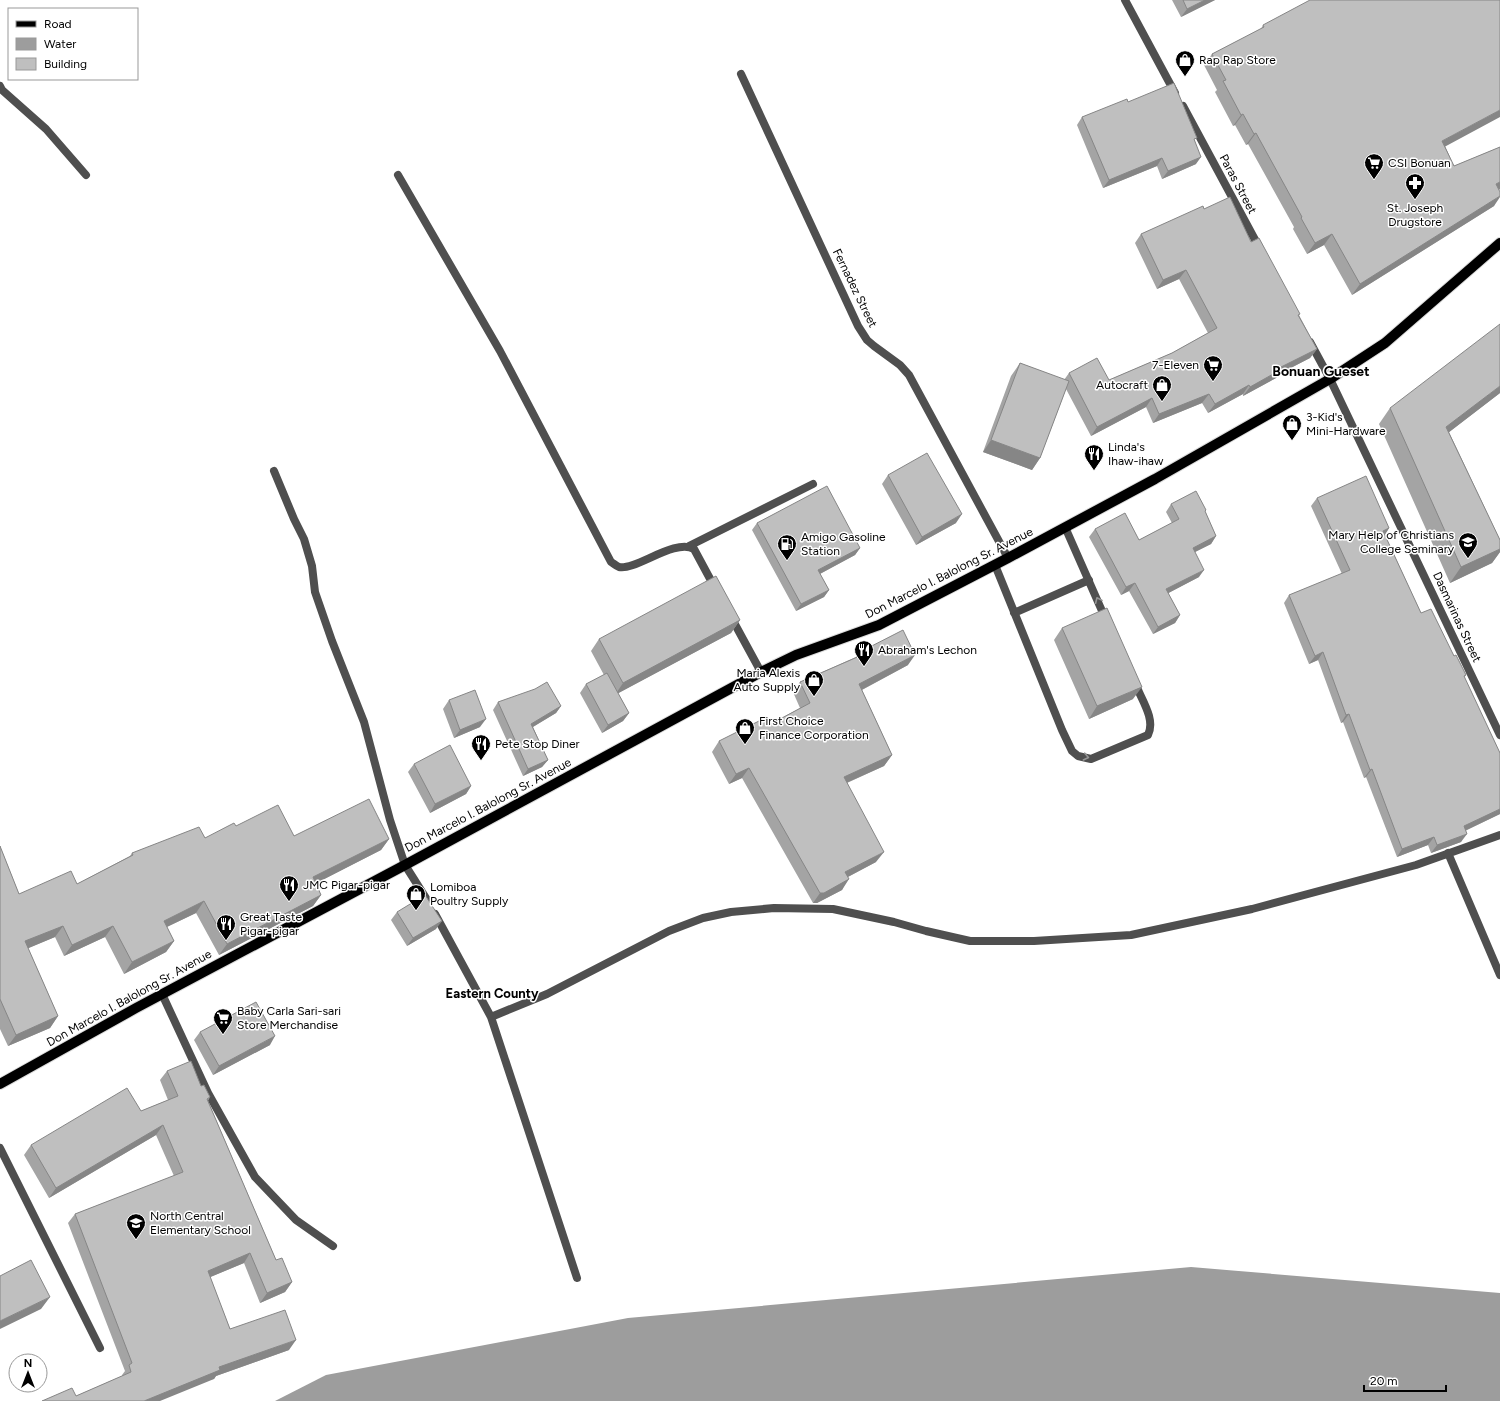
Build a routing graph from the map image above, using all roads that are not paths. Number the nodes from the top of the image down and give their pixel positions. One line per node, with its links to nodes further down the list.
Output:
1 (1125, 0): 7 (street, Paras Street)
2 (741, 74): 14 (street, Fernadez Street)
3 (0, 86): 4 (street)
4 (86, 174)
5 (398, 174): 13 (street)
6 (1500, 243): 9 (main road, Don Marcelo I. Balolong Sr. Avenue)
7 (1266, 260)
8 (1307, 337): 9 (street)
9 (1330, 379): 12 (main road, Don Marcelo I. Balolong Sr. Avenue); 23 (street, Dasmarinas Street)
10 (274, 471): 26 (street)
11 (813, 484): 13 (street)
12 (1066, 527): 14 (main road, Don Marcelo I. Balolong Sr. Avenue); 16 (street)
13 (689, 546): 17 (street)
14 (1008, 558): 15 (main road, Don Marcelo I. Balolong Sr. Avenue)
15 (995, 565): 19 (street); 21 (main road, Don Marcelo I. Balolong Sr. Avenue)
16 (1089, 580): 19 (street); 20 (street, one-way to 16)
17 (720, 597)
18 (727, 610): 21 (street)
19 (1014, 613): 22 (street, one-way to 22)
20 (1111, 629)
21 (761, 672): 26 (main road, Don Marcelo I. Balolong Sr. Avenue)
22 (1132, 678)
23 (1500, 735)
24 (1500, 835): 25 (street)
25 (1448, 853): 27 (street); 29 (street)
26 (405, 866): 28 (main road, Don Marcelo I. Balolong Sr. Avenue); 29 (street)
27 (1500, 975)
28 (162, 994): 30 (main road, Don Marcelo I. Balolong Sr. Avenue); 32 (street)
29 (491, 1017): 33 (street)
30 (0, 1084)
31 (0, 1148): 34 (street)
32 (334, 1246)
33 (577, 1278)
34 (100, 1348)

